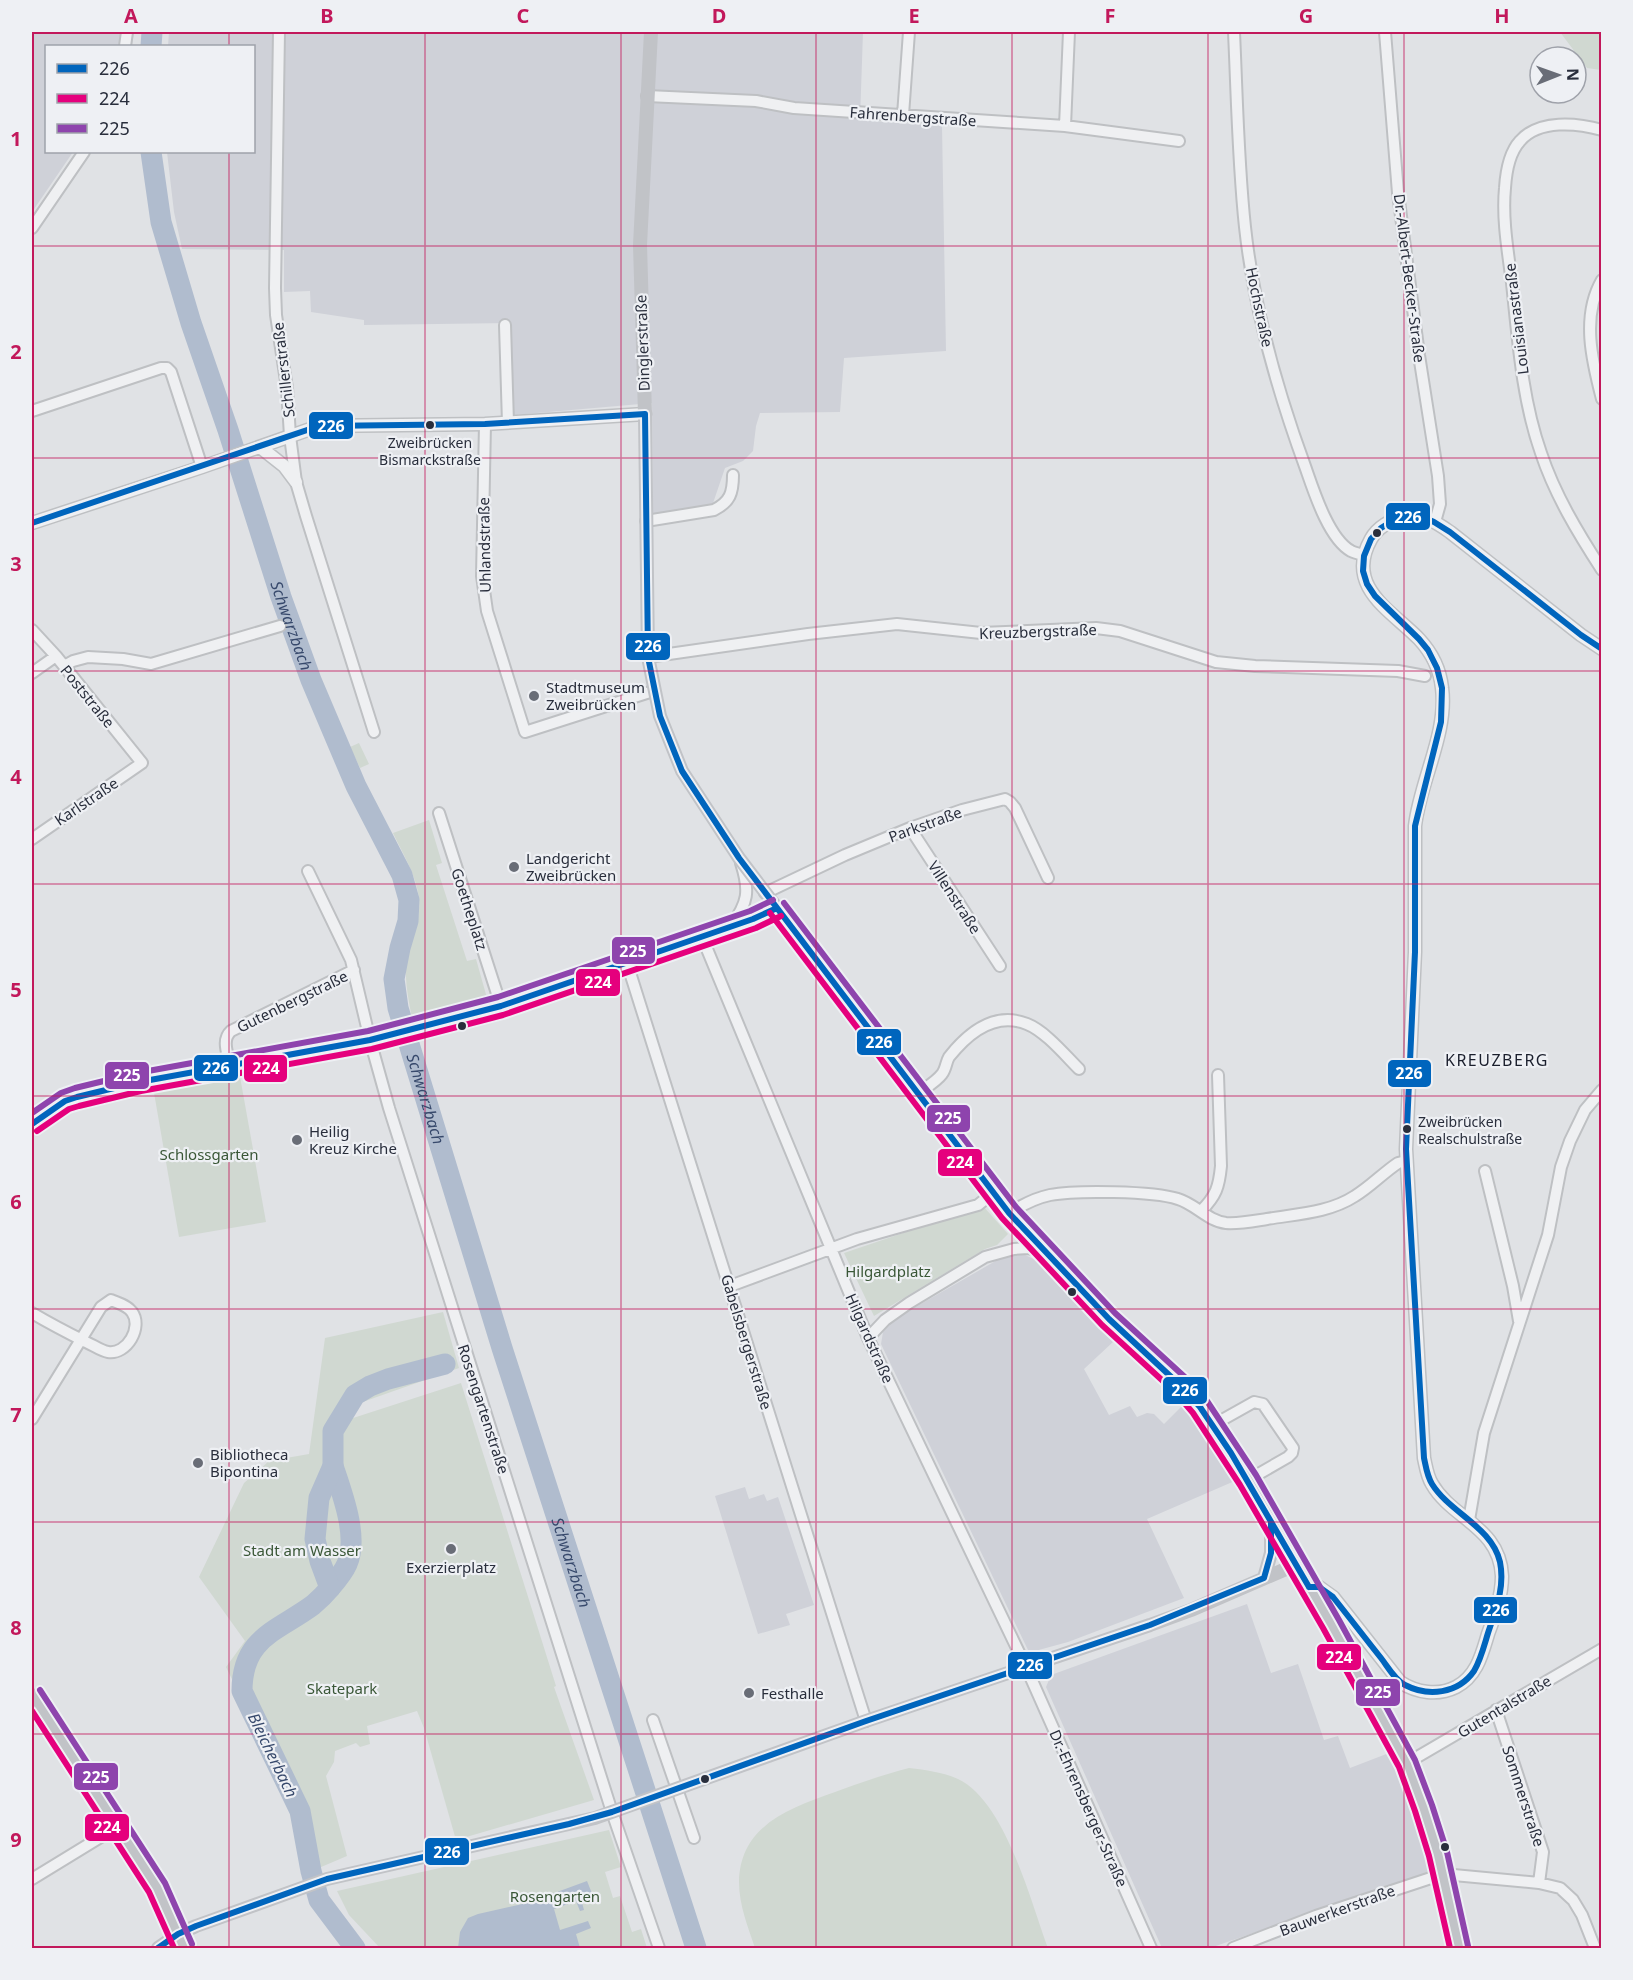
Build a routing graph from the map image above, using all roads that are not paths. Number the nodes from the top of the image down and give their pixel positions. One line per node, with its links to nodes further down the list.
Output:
1 (279, 32): 21 (street, Schillerstraße)
2 (651, 32): 7 (main road, Dinglerstraße)
3 (909, 32): 8 (street)
4 (1069, 32): 9 (street)
5 (1234, 32): 29 (street, Hochstraße)
6 (1385, 32): 27 (street, Dr.-Albert-Becker-Straße)
7 (647, 96): 8 (street, Fahrenbergstraße); 18 (main road, Dinglerstraße)
8 (903, 115): 9 (street, Fahrenbergstraße)
9 (1065, 126): 11 (street, Fahrenbergstraße)
10 (1602, 130): 30 (street, Louisianastraße)
11 (1179, 141)
12 (83, 153): 13 (street)
13 (32, 228)
14 (1602, 280): 16 (street)
15 (505, 325): 19 (street)
16 (1602, 399)
17 (32, 411): 23 (street)
18 (645, 414): 19 (street); 26 (main road, Dinglerstraße)
19 (508, 423): 20 (street)
20 (485, 424): 21 (street); 39 (street, Uhlandstraße)
21 (290, 436): 22 (street); 25 (street, Schillerstraße)
22 (259, 447): 23 (street); 25 (street)
23 (202, 467): 28 (street)
24 (733, 475): 26 (street)
25 (296, 482): 40 (street, Schillerstraße)
26 (646, 521): 35 (main road, Dinglerstraße)
27 (1435, 522): 29 (street); 33 (street)
28 (32, 523)
29 (1364, 555): 63 (street)
30 (1602, 570)
31 (279, 626): 36 (street)
32 (32, 630): 34 (street, Poststraße)
33 (1602, 649)
34 (56, 657): 36 (street, Poststraße); 37 (street)
35 (648, 657): 38 (street, Kreuzbergstraße); 39 (main road, Dinglerstraße)
36 (64, 666): 41 (street, Poststraße)
37 (32, 673)
38 (1425, 676)
39 (653, 691): 45 (main road, Dinglerstraße)
40 (374, 732)
41 (142, 764): 44 (street, Karlstraße)
42 (439, 813): 55 (street, Goetheplatz)
43 (910, 828): 47 (street, Parkstraße); 48 (street, Parkstraße); 53 (street, Villenstraße)
44 (32, 839)
45 (739, 858): 48 (main road, Dinglerstraße); 50 (street)
46 (308, 871): 54 (street, Rosengartenstraße)
47 (1047, 878)
48 (765, 892): 49 (main road, Dinglerstraße)
49 (777, 908): 50 (street); 61 (main road, Dinglerstraße)
50 (730, 927): 51 (street)
51 (702, 937): 52 (street); 68 (street, Hilgardstraße)
52 (627, 963): 55 (street); 70 (street, Gabelsbergerstraße)
53 (1000, 966)
54 (354, 970): 56 (street, Rosengartenstraße); 57 (street, Gutenbergstraße)
55 (501, 1006): 56 (street)
56 (370, 1040): 57 (street); 92 (street, Rosengartenstraße)
57 (230, 1066): 62 (street)
58 (1079, 1069): 61 (street)
59 (1218, 1075): 66 (street)
60 (1602, 1090): 72 (street)
61 (917, 1094): 65 (main road, Dinglerstraße)
62 (65, 1101)
63 (1406, 1161): 66 (street); 79 (street)
64 (1485, 1171): 72 (street)
65 (993, 1193): 67 (main road, Dinglerstraße); 68 (street)
66 (1201, 1211): 67 (street)
67 (1009, 1214): 69 (main road, Dinglerstraße)
68 (831, 1247): 70 (street); 73 (street, Hilgardstraße)
69 (1044, 1252): 73 (street); 77 (main road, Dinglerstraße)
70 (730, 1286): 89 (street, Gabelsbergerstraße)
71 (32, 1313): 74 (street)
72 (1520, 1325): 79 (street)
73 (868, 1338): 85 (street, Hilgardstraße)
74 (81, 1339): 74 (street); 75 (street)
75 (36, 1403): 76 (street)
76 (32, 1419)
77 (1213, 1425): 78 (main road, Dinglerstraße); 78 (street)
78 (1248, 1480): 80 (main road, Dinglerstraße)
79 (1469, 1520): 83 (street)
80 (1271, 1523): 81 (main road, Dinglerstraße); 82 (main road)
81 (1295, 1565): 82 (main road); 83 (main road, Dinglerstraße)
82 (1264, 1578): 85 (main road)
83 (1309, 1587): 90 (main road, Dinglerstraße)
84 (1602, 1649): 87 (street, Gutentalstraße)
85 (1026, 1667): 89 (main road); 102 (street, Dr.-Ehrensberger-Straße)
86 (32, 1695): 93 (main road)
87 (1496, 1710): 90 (street, Gutentalstraße); 97 (street, Sommerstraße)
88 (653, 1720): 91 (street)
89 (866, 1721): 91 (main road)
90 (1407, 1763): 95 (main road, Dinglerstraße)
91 (673, 1791): 92 (main road); 94 (street)
92 (612, 1812): 98 (main road); 101 (street, Rosengartenstraße)
93 (117, 1827): 96 (street); 98 (main road)
94 (694, 1838)
95 (1443, 1874): 97 (street); 103 (street, Bauwerkerstraße); 104 (main road, Dinglerstraße)
96 (32, 1879)
97 (1539, 1883): 105 (street)
98 (178, 1934): 99 (main road); 100 (main road)
99 (159, 1948)
100 (184, 1948)
101 (659, 1948)
102 (1151, 1948)
103 (1233, 1948)
104 (1459, 1948)
105 (1595, 1948)

